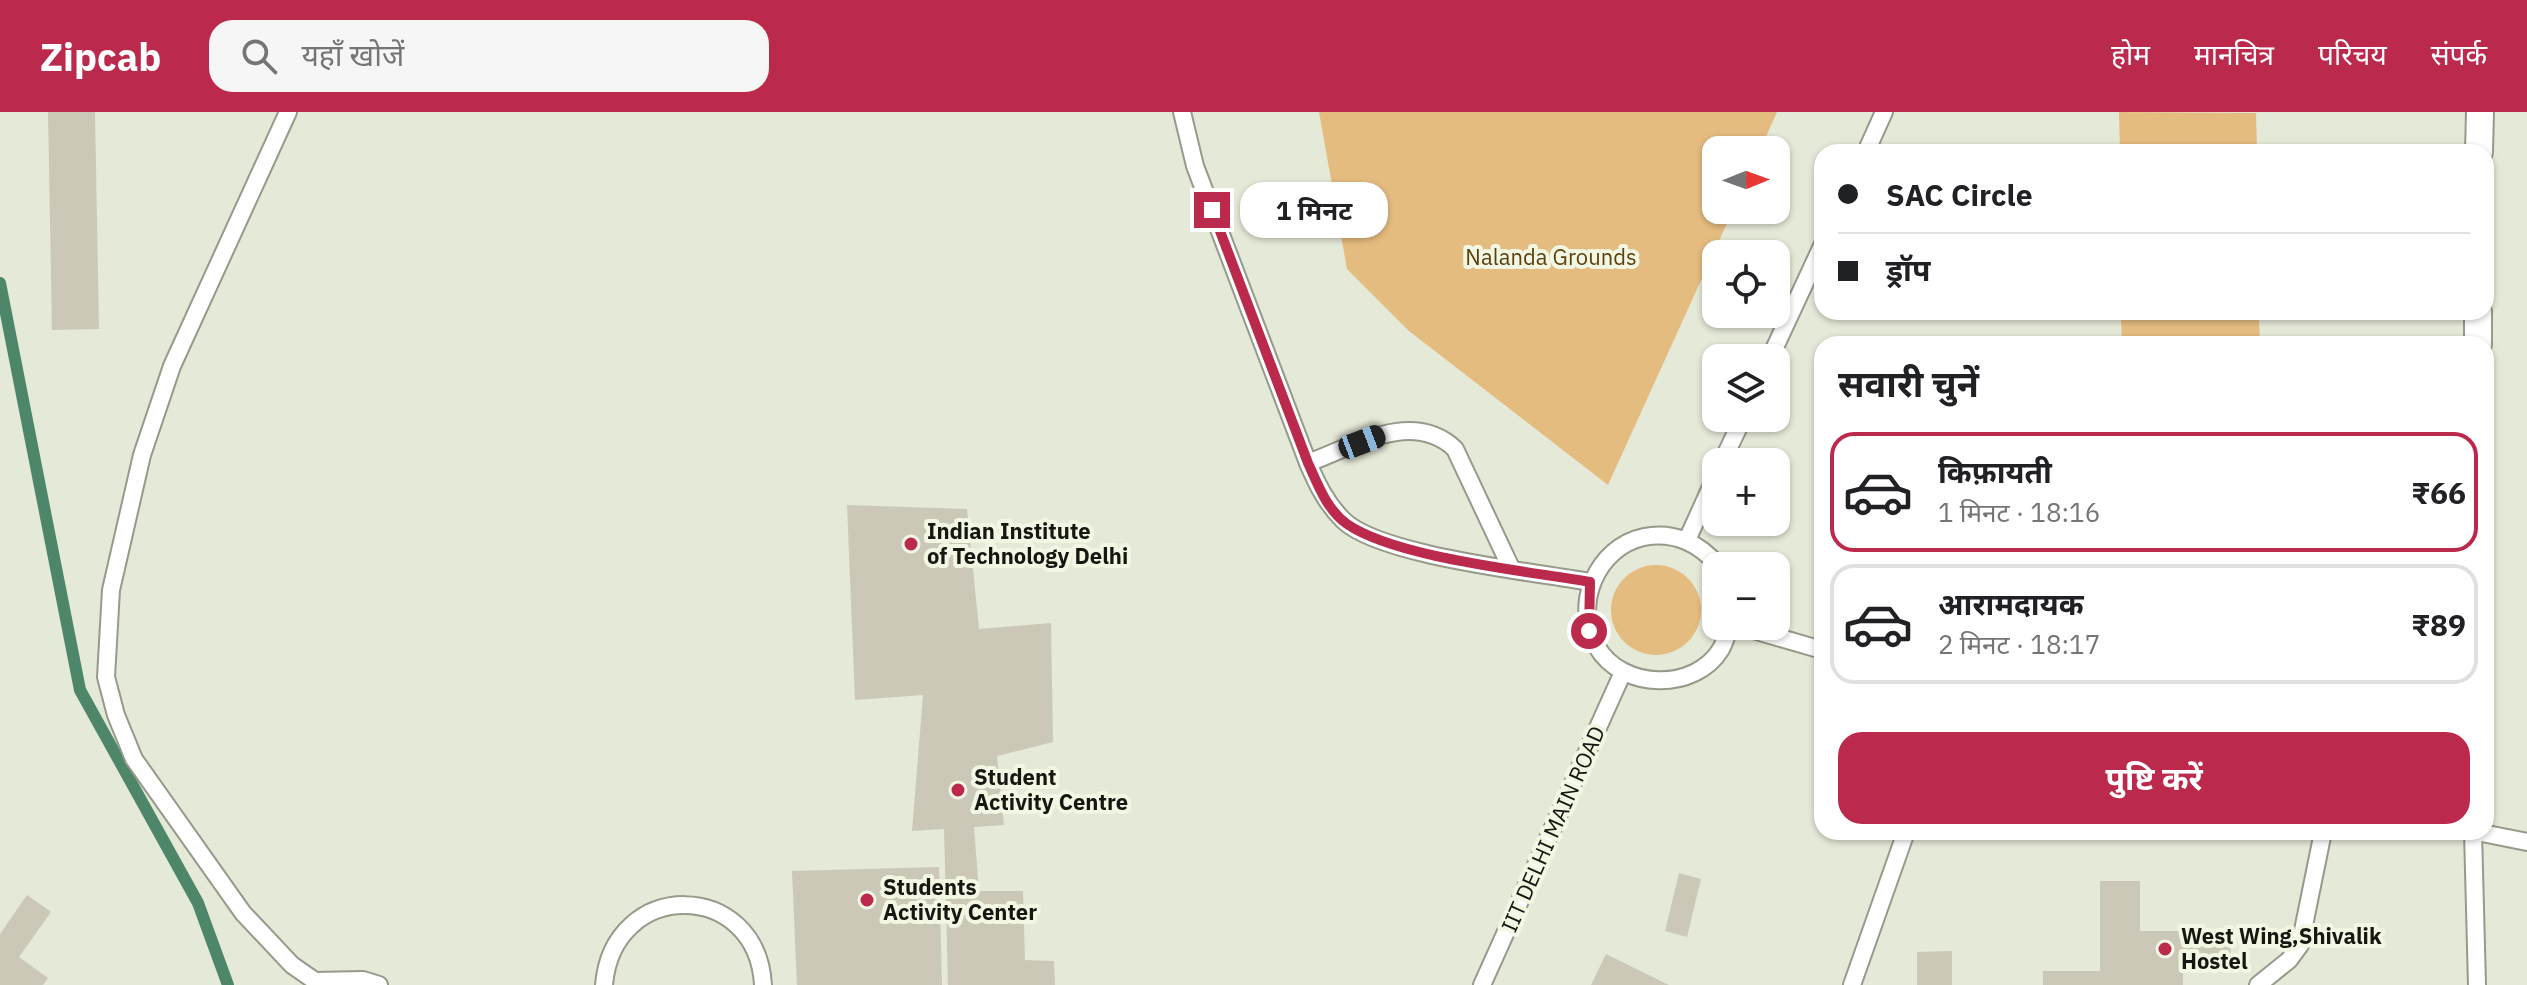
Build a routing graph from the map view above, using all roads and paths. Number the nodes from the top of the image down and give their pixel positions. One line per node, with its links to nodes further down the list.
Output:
1 (288, 112): 24 (lane)
2 (1182, 112): 9 (lane)
3 (1884, 112): 5 (lane)
4 (2480, 112): 6 (street)
5 (1870, 144)
6 (2479, 144)
7 (1814, 263): 8 (lane)
8 (1776, 344)
9 (1308, 463): 13 (lane); 13 (lane)
10 (1702, 507): 11 (lane)
11 (1687, 540): 12 (lane); 14 (lane)
12 (1706, 552)
13 (1511, 568): 14 (lane)
14 (1590, 582): 18 (lane)
15 (1725, 640): 18 (lane)
16 (1787, 640): 17 (lane)
17 (1814, 648)
18 (1623, 672): 28 (lane, IIT DELHI MAIN ROAD)
19 (2494, 836): 23 (lane)
20 (1903, 840): 29 (lane)
21 (2321, 840): 30 (lane)
22 (2475, 840): 31 (lane)
23 (2527, 842)
24 (314, 983): 25 (lane)
25 (379, 985)
26 (604, 985): 27 (lane)
27 (763, 985)
28 (1482, 985)
29 (1852, 985)
30 (2258, 985)
31 (2477, 985)

